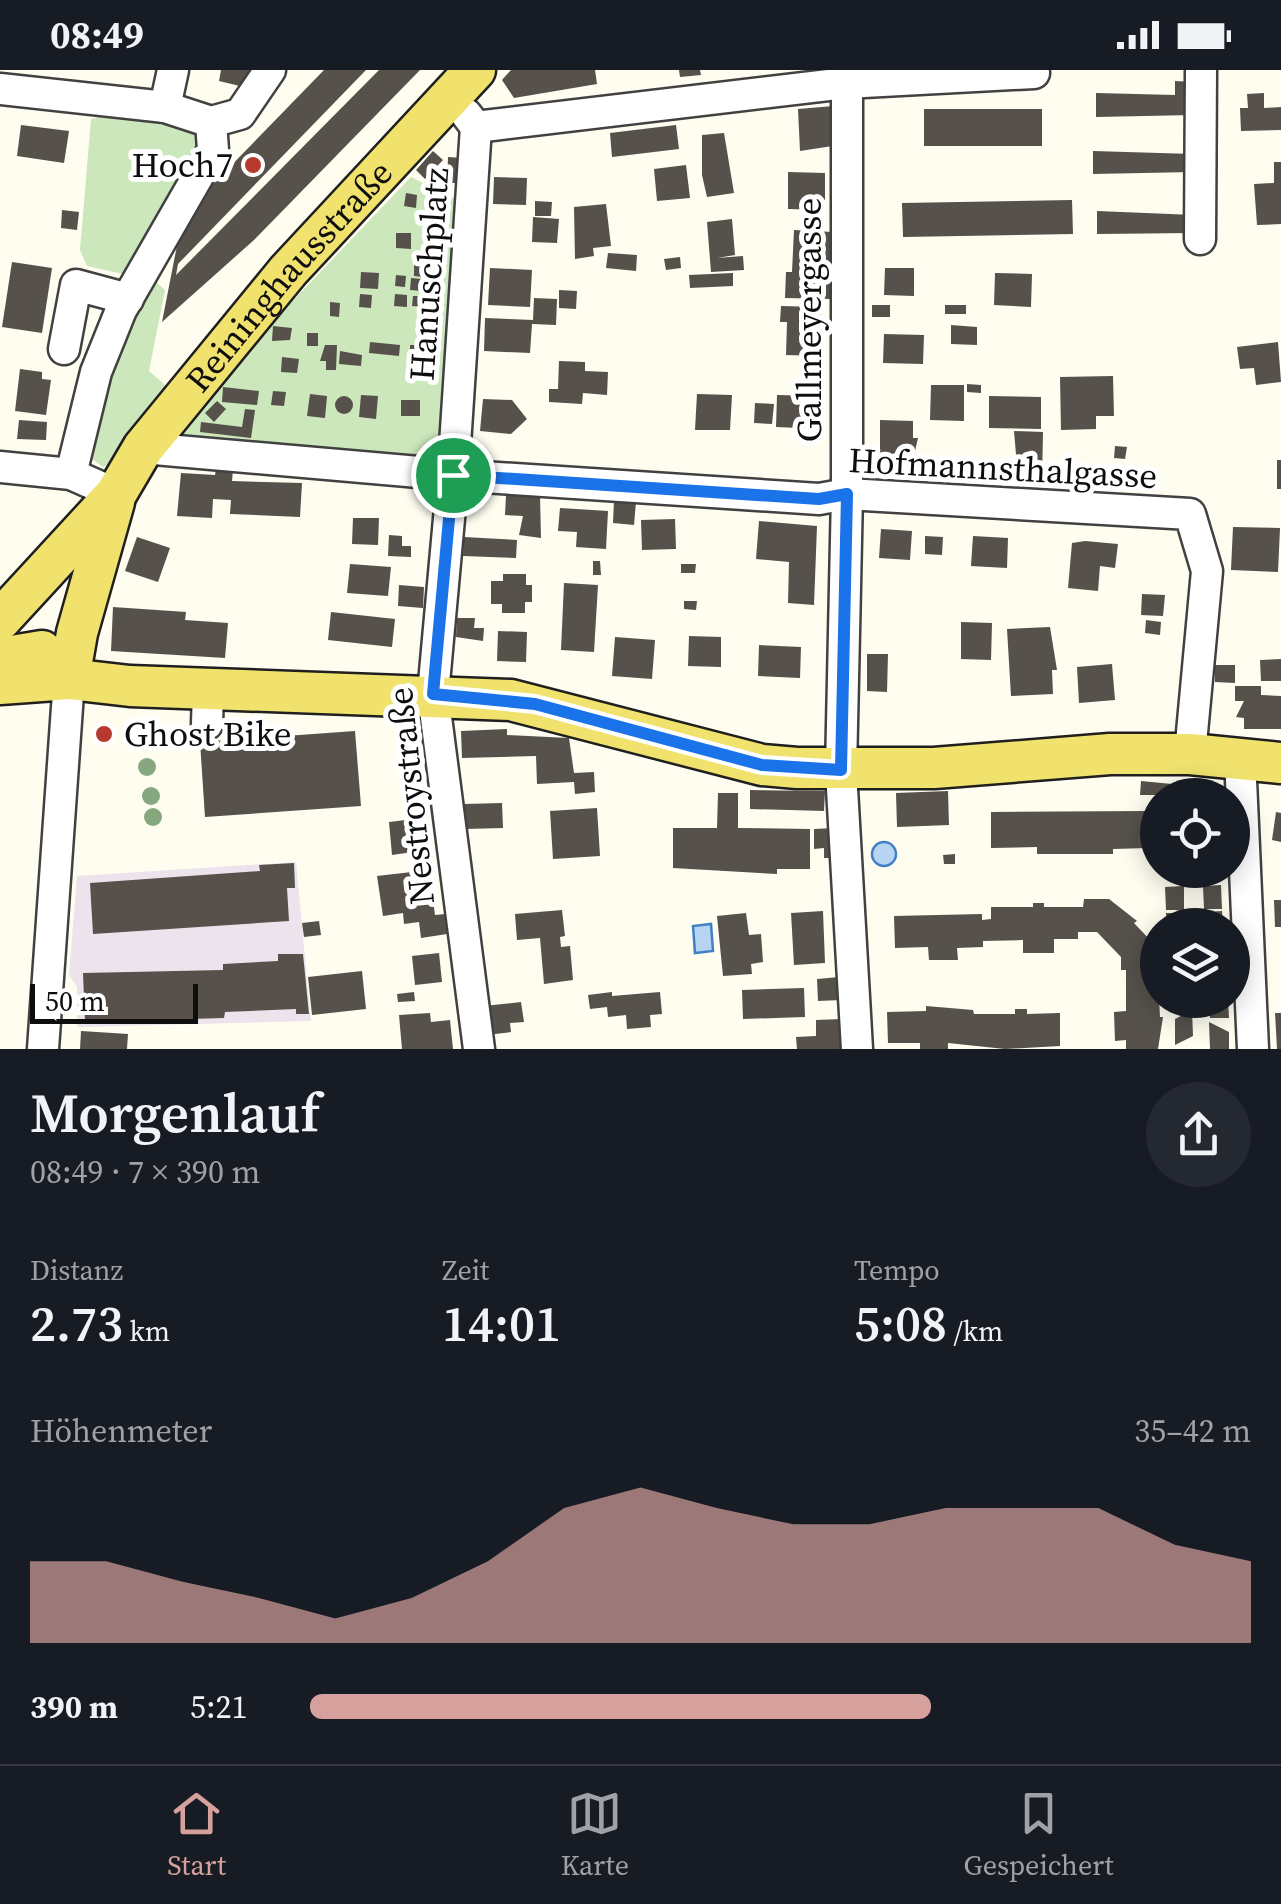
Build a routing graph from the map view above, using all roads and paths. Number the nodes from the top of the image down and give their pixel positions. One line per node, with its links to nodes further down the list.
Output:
1 (174, 70): 8 (street)
2 (270, 70): 9 (street)
3 (1201, 70): 11 (street)
4 (1034, 72): 5 (street)
5 (846, 76): 10 (street); 19 (street, Gallmeyergasse)
6 (463, 83): 10 (street); 14 (main road, Reininghausstraße)
7 (0, 88): 8 (street)
8 (165, 106): 9 (street)
9 (226, 118): 12 (street)
10 (476, 127): 17 (street, Hanuschplatz)
11 (1200, 239)
12 (128, 299): 13 (street); 16 (street)
13 (64, 349)
14 (143, 448): 17 (street); 18 (main road, Reininghausstraße)
15 (0, 467): 16 (street)
16 (72, 474): 18 (street)
17 (453, 475): 19 (street, Hofmannsthalgasse); 24 (street, Nestroystraße)
18 (116, 494): 20 (main road, Reininghausstraße); 22 (main road, Reininghausstraße)
19 (847, 494): 25 (street, Hofmannsthalgasse); 28 (street, Gallmeyergasse)
20 (0, 620)
21 (0, 658): 22 (main road)
22 (69, 679): 23 (main road); 24 (main road); 31 (street)
23 (0, 684)
24 (433, 694): 28 (main road); 32 (street, Nestroystraße)
25 (1190, 754): 26 (main road); 28 (main road)
26 (1240, 758): 27 (main road); 29 (street)
27 (1281, 763)
28 (841, 770): 33 (street, Gallmeyergasse)
29 (1241, 908)
30 (1248, 1018): 34 (street)
31 (43, 1049)
32 (479, 1049)
33 (857, 1049)
34 (1252, 1049)

